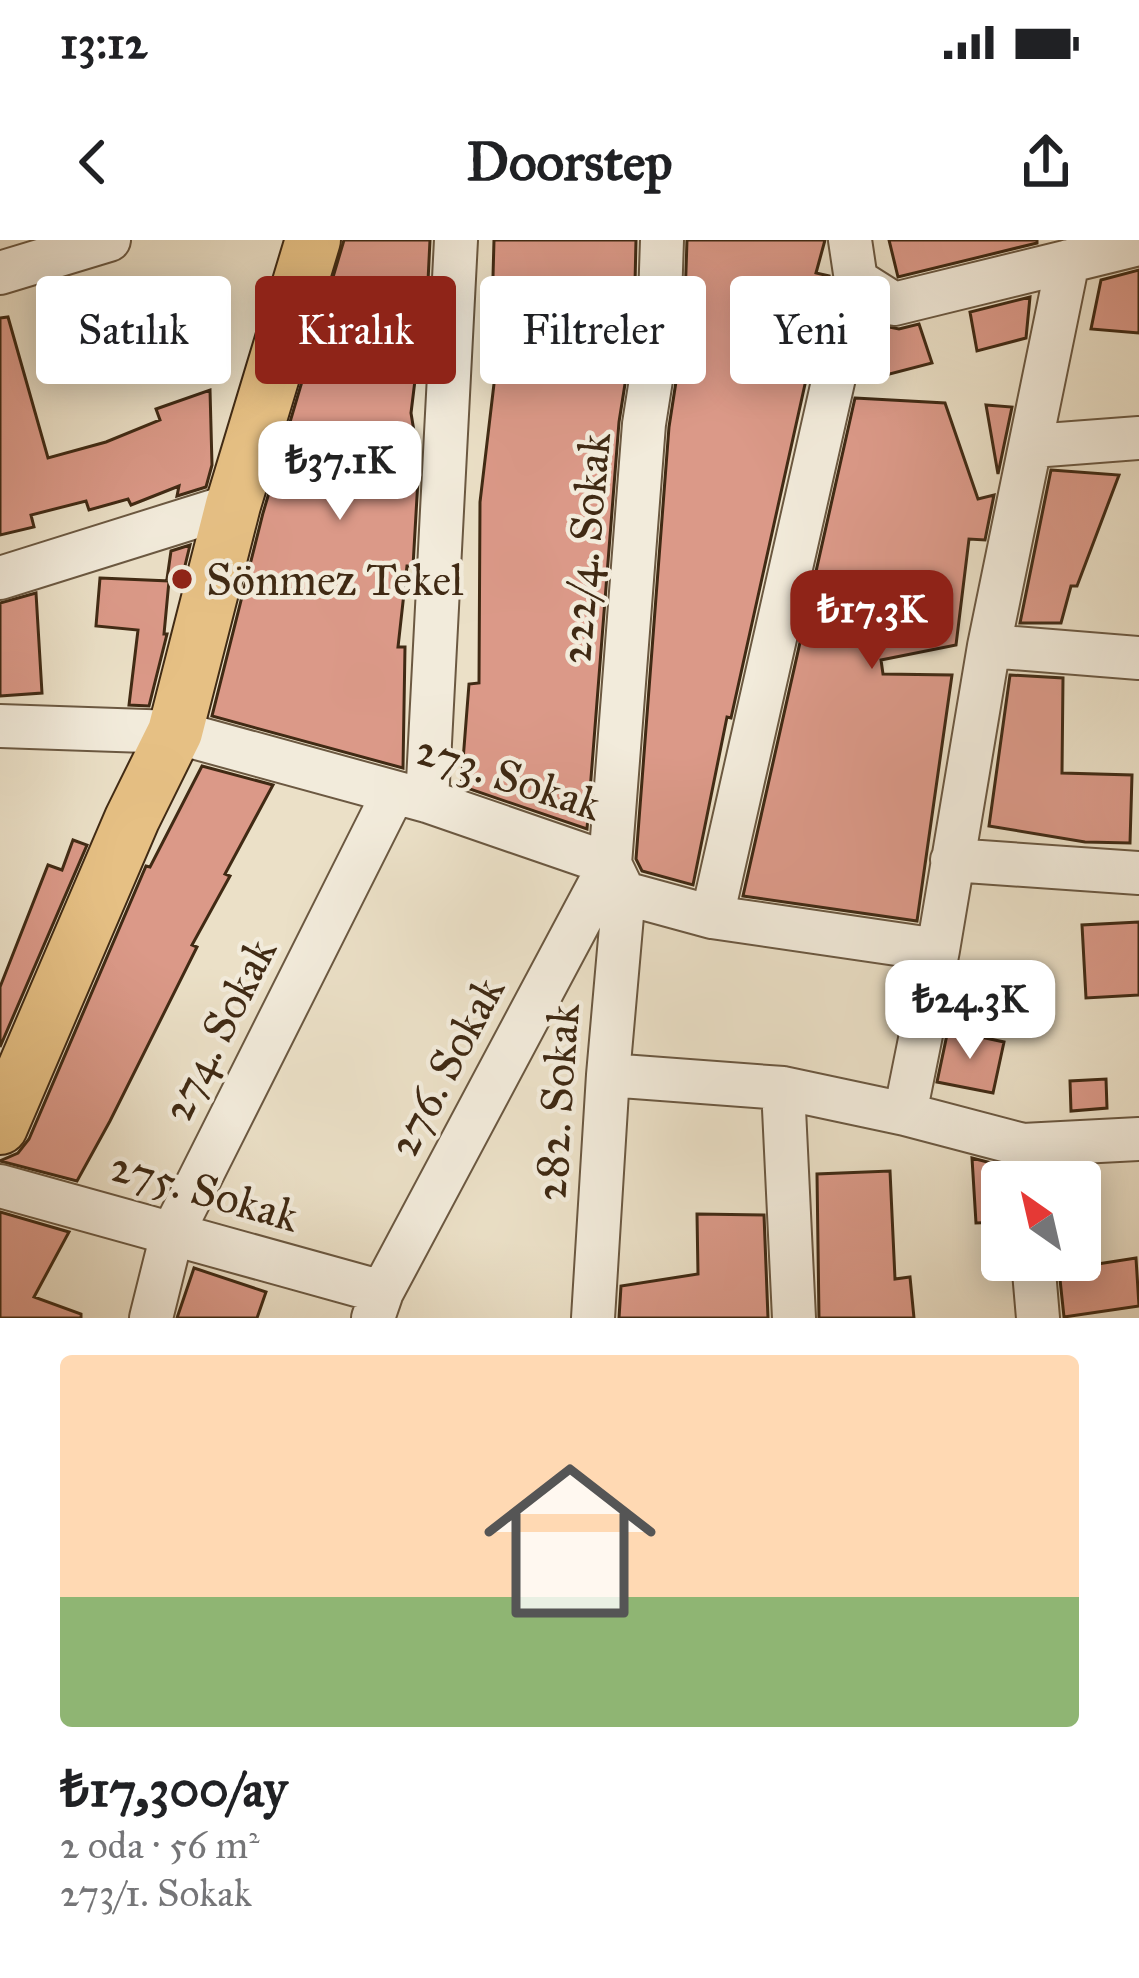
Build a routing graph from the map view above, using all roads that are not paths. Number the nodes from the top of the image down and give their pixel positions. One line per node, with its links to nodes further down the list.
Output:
1 (110, 240): 8 (street)
2 (314, 240): 11 (main road)
3 (456, 240): 17 (street)
4 (662, 240): 20 (street, 222/4. Sokak)
5 (1139, 244): 7 (street)
6 (853, 260): 7 (street); 21 (street)
7 (1068, 261): 10 (street)
8 (0, 273)
9 (1139, 438): 10 (street)
10 (1033, 446): 13 (street)
11 (233, 505): 12 (street); 16 (main road)
12 (0, 578)
13 (989, 646): 14 (street); 18 (street)
14 (1139, 658)
15 (0, 726): 16 (street, 273. Sokak)
16 (175, 732): 17 (street, 273. Sokak); 23 (main road)
17 (410, 796): 20 (street, 273. Sokak); 32 (street, 274. Sokak)
18 (952, 860): 19 (street); 22 (street)
19 (1139, 873)
20 (617, 879): 21 (street, 273. Sokak); 24 (street, 282. Sokak); 34 (street, 276. Sokak)
21 (712, 917): 22 (street, 273. Sokak)
22 (938, 950): 26 (street)
23 (16, 1044): 27 (main road)
24 (608, 1075): 25 (street); 36 (street, 282. Sokak)
25 (783, 1088): 26 (street); 37 (street)
26 (904, 1114): 29 (street)
27 (0, 1127)
28 (1139, 1139): 30 (street)
29 (1017, 1161)
30 (1038, 1161)
31 (0, 1186): 32 (street, 275. Sokak)
32 (172, 1234): 34 (street, 275. Sokak); 35 (street, 274. Sokak)
33 (1035, 1281): 38 (street)
34 (378, 1305)
35 (151, 1318)
36 (593, 1318)
37 (794, 1318)
38 (1038, 1318)

